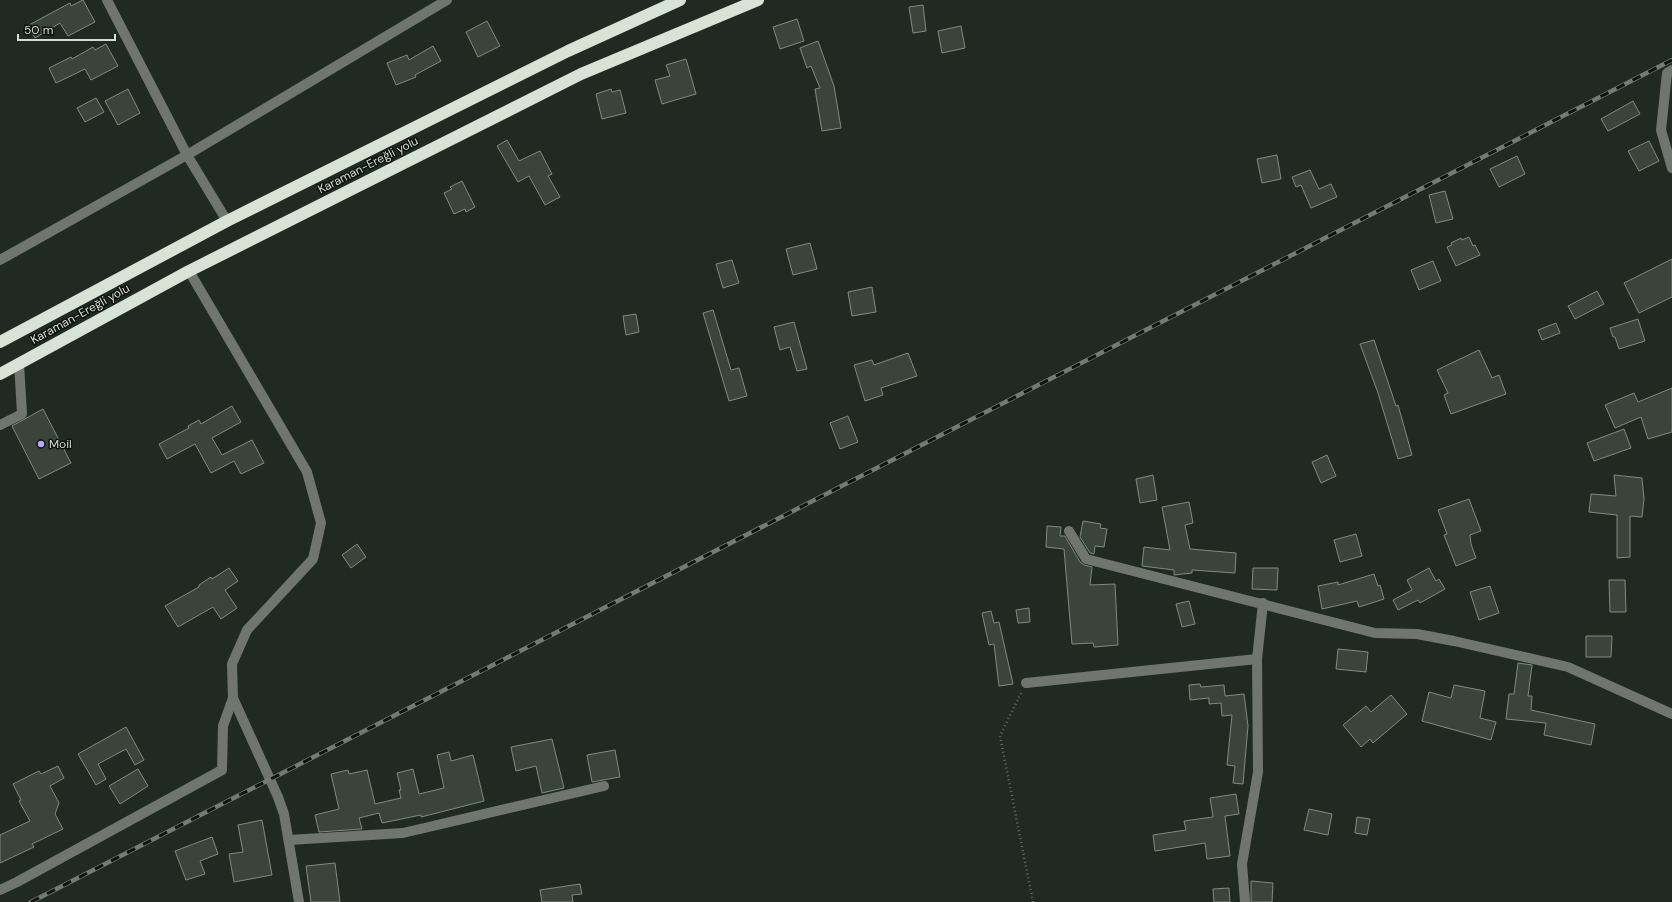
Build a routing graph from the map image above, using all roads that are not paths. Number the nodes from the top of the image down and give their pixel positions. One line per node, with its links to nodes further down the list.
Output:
1 (107, 0): 6 (street)
2 (447, 0): 6 (street)
3 (680, 0): 8 (highway, Karaman-Ereğli yolu)
4 (758, 0): 10 (highway, Karaman-Ereğli yolu)
5 (1672, 70): 7 (street)
6 (187, 155): 8 (street); 9 (street)
7 (1672, 168)
8 (227, 221): 11 (highway, Karaman-Ereğli yolu)
9 (0, 260)
10 (189, 271): 12 (highway, Karaman-Ereğli yolu); 19 (street)
11 (0, 342)
12 (19, 363): 13 (highway, Karaman-Ereğli yolu); 14 (street)
13 (0, 374)
14 (0, 425)
15 (1069, 531): 16 (street)
16 (1263, 603): 17 (street); 20 (street)
17 (1257, 659): 18 (street); 25 (street)
18 (1026, 683)
19 (233, 698): 22 (street); 23 (street)
20 (1672, 714)
21 (604, 786): 22 (street)
22 (289, 840): 24 (street)
23 (0, 890)
24 (299, 902)
25 (1245, 902)

